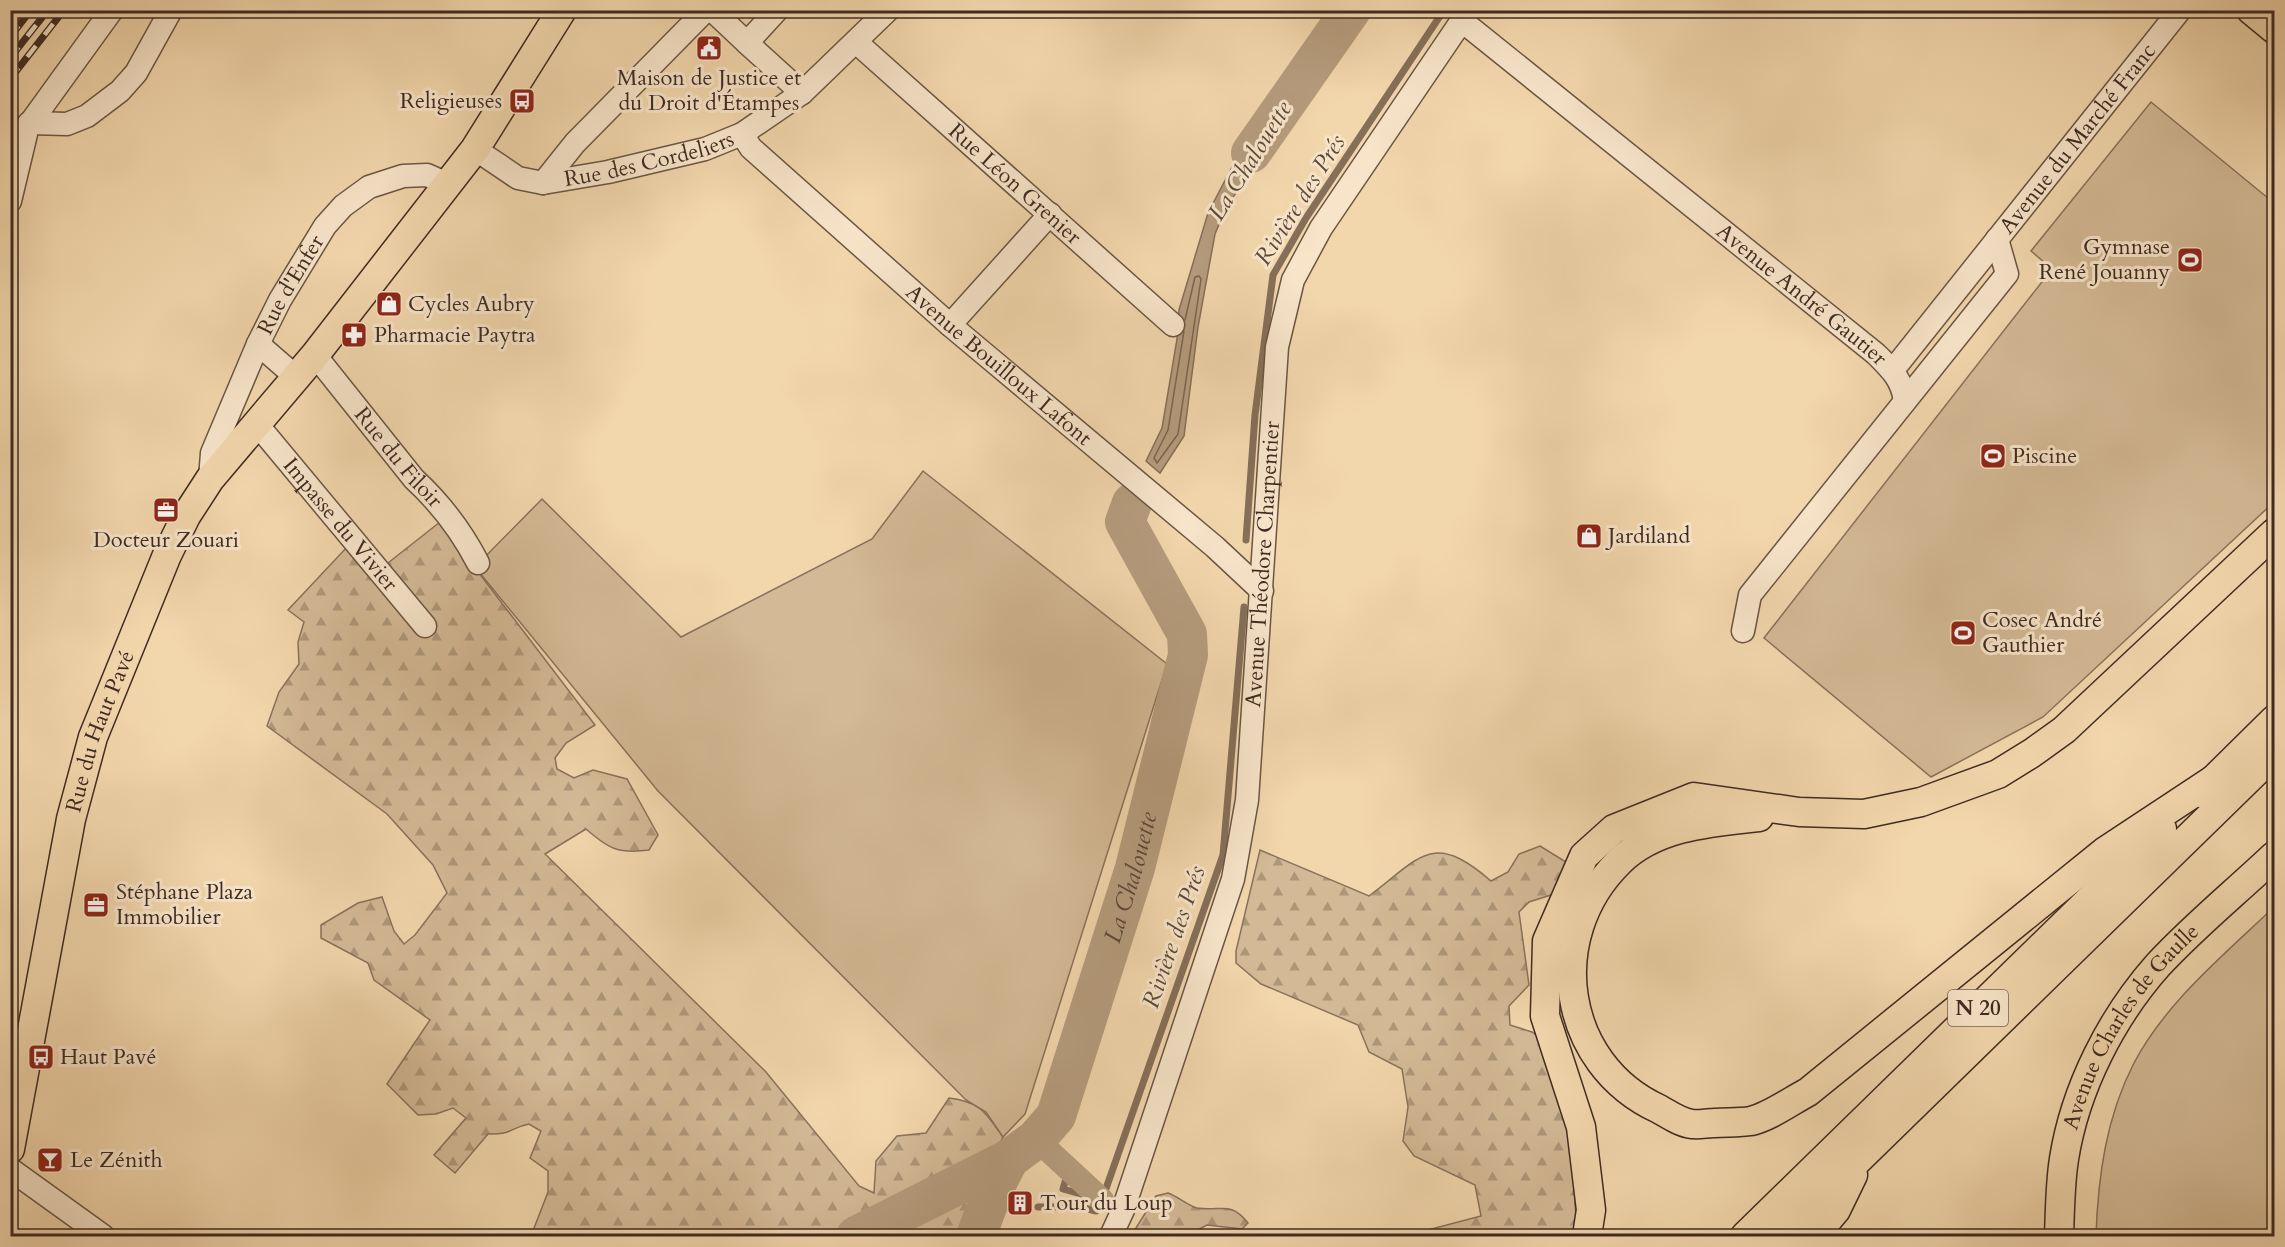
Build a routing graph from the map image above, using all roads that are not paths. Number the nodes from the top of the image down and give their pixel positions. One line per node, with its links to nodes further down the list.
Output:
1 (112, 10): 15 (street)
2 (171, 10): 15 (street)
3 (562, 10): 17 (main road, Rue du Haut Pavé)
4 (706, 10): 19 (street)
5 (712, 10): 13 (street)
6 (777, 10): 13 (street)
7 (888, 10): 12 (street, Rue des Cordeliers)
8 (2180, 10): 23 (street, Avenue du Marché Franc)
9 (2251, 10): 11 (main road)
10 (1466, 16): 28 (street, Avenue André Gautier); 34 (street, Avenue Théodore Charpentier)
11 (2274, 29)
12 (856, 42): 14 (street, Rue des Cordeliers); 22 (street, Rue Léon Grenier)
13 (747, 43): 14 (street)
14 (802, 93): 16 (street, Rue des Cordeliers)
15 (29, 123): 18 (street); 21 (street)
16 (742, 134): 19 (street, Rue des Cordeliers); 24 (street, Avenue Bouilloux Lafont)
17 (475, 149): 19 (street); 20 (main road, Rue du Haut Pavé)
18 (10, 151)
19 (543, 183)
20 (447, 184): 26 (street, Rue d'Enfer); 27 (main road, Rue du Haut Pavé)
21 (10, 201)
22 (1050, 214): 24 (street); 25 (street, Rue Léon Grenier)
23 (1997, 239): 28 (street); 29 (street, Avenue du Marché Franc)
24 (950, 325): 34 (street, Avenue Bouilloux Lafont)
25 (1173, 325)
26 (258, 344): 27 (street, Rue du Filoir); 31 (street, Rue d'Enfer)
27 (306, 365): 30 (main road, Rue du Haut Pavé); 33 (street, Rue du Filoir)
28 (1893, 370): 29 (street, Avenue André Gautier)
29 (1905, 401): 36 (street)
30 (256, 423): 31 (main road, Rue du Haut Pavé); 35 (street, Impasse du Vivier)
31 (210, 479): 42 (main road, Rue du Haut Pavé)
32 (2274, 533): 40 (main road)
33 (478, 563)
34 (1263, 591): 47 (street, Avenue Théodore Charpentier)
35 (425, 626)
36 (1743, 631)
37 (2274, 720): 39 (main road, N 20)
38 (2274, 754): 44 (main road, N 20)
39 (2213, 780): 40 (main road); 49 (main road, N 20)
40 (1798, 812): 48 (main road)
41 (2274, 856): 52 (main road, Avenue Charles de Gaulle)
42 (17, 1076): 43 (main road, Rue du Haut Pavé)
43 (10, 1149)
44 (1863, 1155): 50 (main road, N 20); 51 (main road)
45 (10, 1169): 46 (street)
46 (103, 1236)
47 (1111, 1236)
48 (1587, 1236)
49 (1745, 1236)
50 (1780, 1236)
51 (1814, 1236)
52 (2059, 1236)

